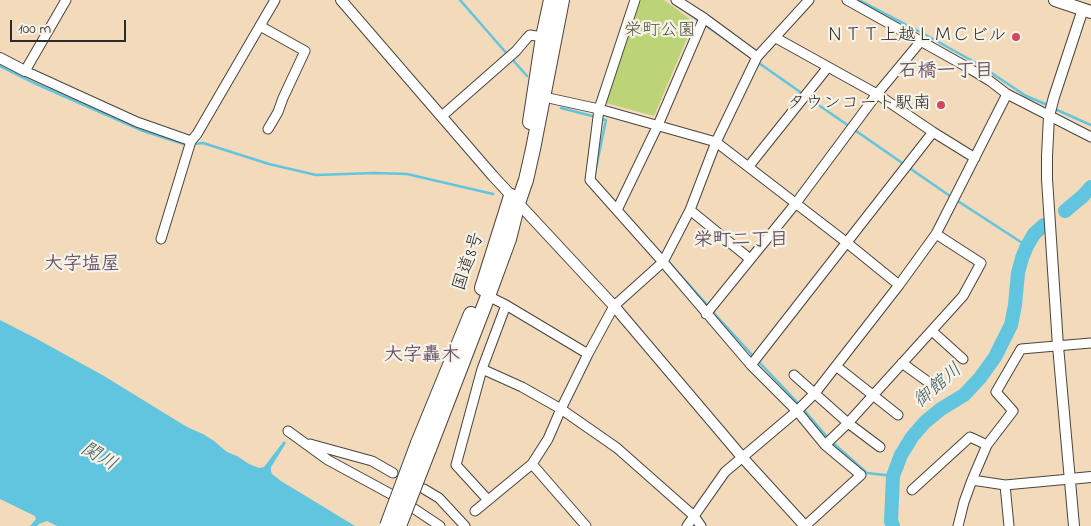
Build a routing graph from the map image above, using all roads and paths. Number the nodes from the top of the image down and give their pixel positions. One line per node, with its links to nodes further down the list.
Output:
1 (66, 0): 20 (street)
2 (276, 0): 13 (street)
3 (341, 0): 25 (street)
4 (551, 0): 14 (highway, 国道8号)
5 (562, 0): 23 (highway, 国道8号)
6 (636, 0): 24 (street)
7 (676, 0): 12 (street)
8 (809, 0): 15 (street)
9 (847, 0): 16 (street)
10 (1055, 0): 11 (main road)
11 (1087, 7): 26 (street)
12 (704, 18): 17 (street); 27 (street)
13 (260, 26): 28 (street); 31 (street)
14 (544, 37): 25 (street); 35 (highway, 国道8号)
15 (776, 38): 17 (street); 19 (street)
16 (921, 41): 21 (street); 22 (street)
17 (757, 57): 32 (street)
18 (0, 58): 20 (street)
19 (828, 67): 21 (street); 34 (street)
20 (24, 71): 31 (street)
21 (877, 94): 29 (street); 36 (street)
22 (1007, 94): 26 (street); 33 (street)
23 (544, 97): 24 (street); 35 (highway, 国道8号)
24 (599, 109): 27 (street); 37 (street)
25 (442, 116): 35 (street)
26 (1049, 116): 30 (street); 51 (street)
27 (658, 125): 32 (street); 37 (street)
28 (268, 129)
29 (933, 132): 33 (street); 41 (street)
30 (1091, 137)
31 (191, 141): 40 (street)
32 (716, 142): 34 (street); 38 (street)
33 (975, 158): 39 (street)
34 (749, 166): 36 (street)
35 (515, 199): 45 (highway, 国道8号); 47 (street); 68 (highway, 国道8号)
36 (796, 203): 41 (street); 42 (street)
37 (617, 210): 43 (street)
38 (690, 210): 42 (street); 43 (street)
39 (936, 234): 44 (street); 49 (street)
40 (161, 239)
41 (846, 242): 44 (street); 55 (street)
42 (750, 259): 48 (street)
43 (663, 262): 47 (street); 48 (street)
44 (899, 285): 56 (street)
45 (488, 296): 46 (street); 68 (highway, 国道8号)
46 (506, 305): 52 (street); 57 (street)
47 (614, 306): 52 (street); 70 (street)
48 (706, 314): 55 (street)
49 (932, 331): 53 (street); 54 (street)
50 (1091, 343): 51 (street)
51 (1058, 346): 67 (street); 74 (street)
52 (588, 354): 62 (street)
53 (963, 359)
54 (902, 363): 59 (street); 61 (street)
55 (751, 365): 63 (street)
56 (836, 366): 60 (street); 61 (street)
57 (482, 369): 62 (street); 79 (street)
58 (794, 375): 60 (street)
59 (931, 384)
60 (814, 393): 63 (street); 65 (street)
61 (874, 395): 64 (street); 65 (street)
62 (561, 409): 71 (street); 82 (street)
63 (797, 412): 66 (street); 70 (street)
64 (898, 415)
65 (848, 424): 66 (street); 69 (street)
66 (825, 445): 90 (street)
67 (987, 445): 75 (street); 78 (street)
68 (423, 446): 80 (highway, 国道8号, bridge)
69 (880, 447)
70 (742, 457): 82 (street); 90 (street)
71 (532, 464): 79 (street); 87 (street)
72 (393, 474): 80 (street)
73 (1091, 478): 74 (street)
74 (1070, 479): 76 (street); 93 (street)
75 (972, 480): 76 (street); 91 (street)
76 (1005, 485): 92 (street)
77 (424, 489): 86 (street)
78 (912, 490)
79 (488, 500): 81 (street)
80 (403, 501): 83 (highway, 国道8号, bridge); 84 (highway, 国道8号, bridge); 85 (street)
81 (475, 512)
82 (694, 516): 88 (street); 89 (street)
83 (387, 526)
84 (399, 526)
85 (440, 526)
86 (466, 526)
87 (584, 526)
88 (687, 526)
89 (701, 526)
90 (805, 526)
91 (958, 526)
92 (1009, 526)
93 (1074, 526)

